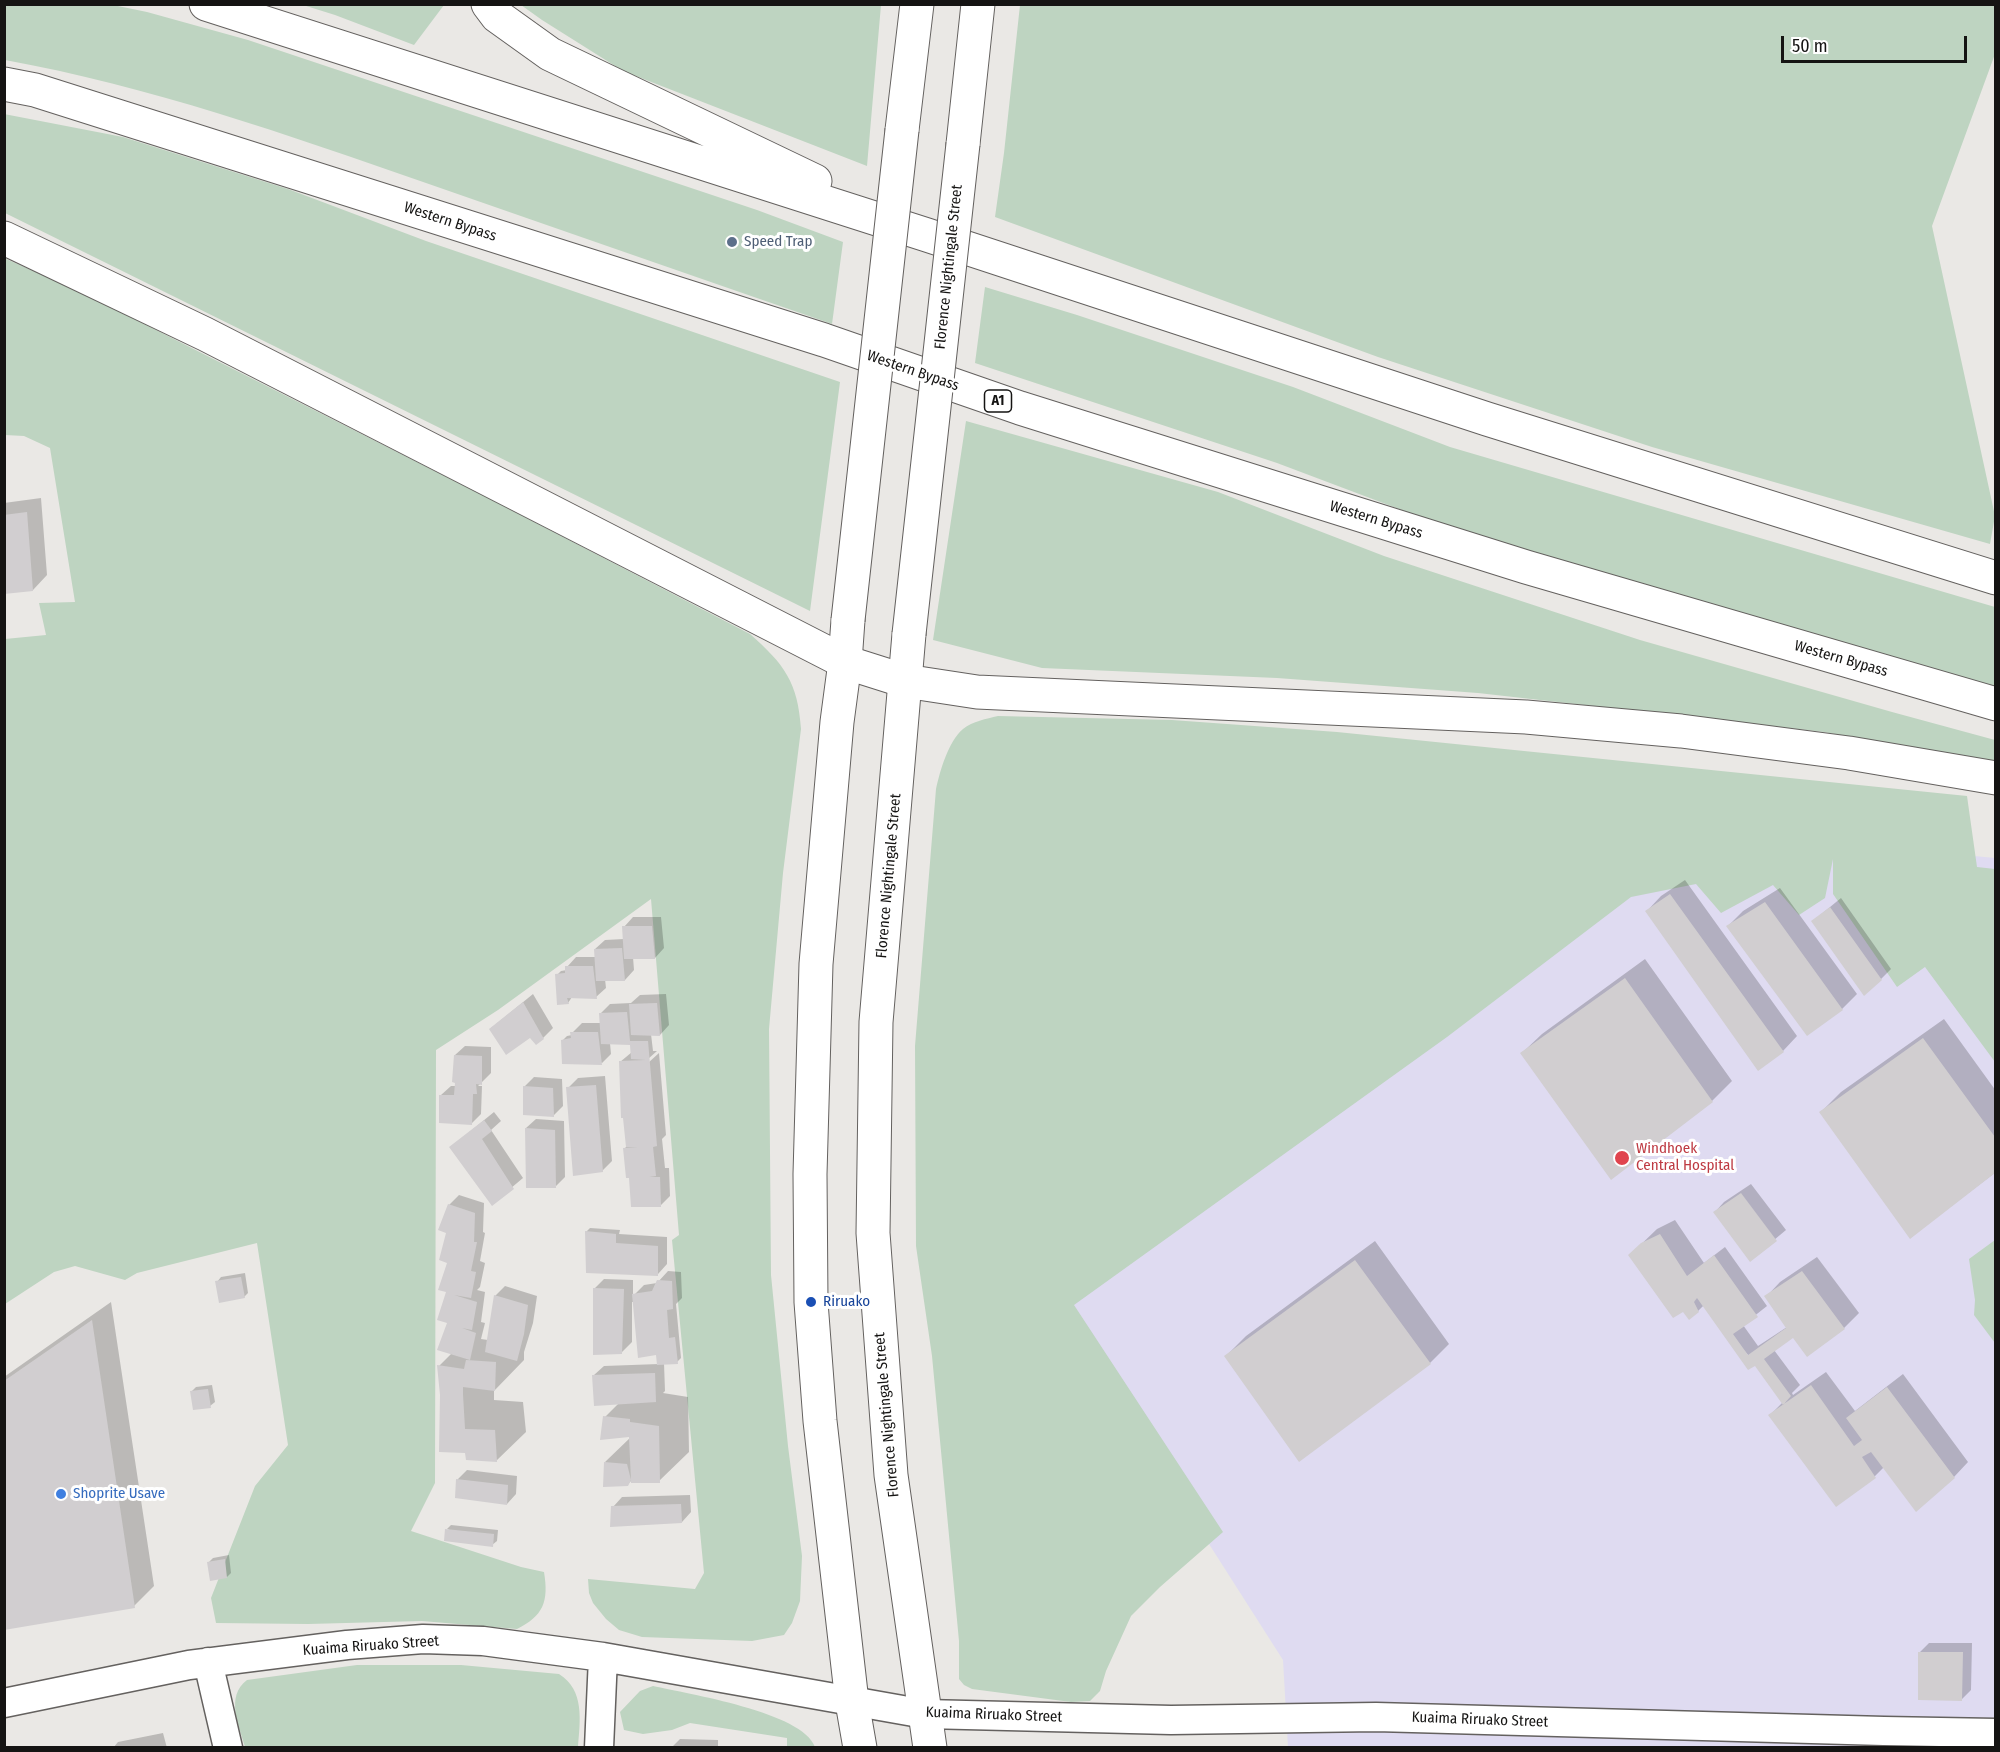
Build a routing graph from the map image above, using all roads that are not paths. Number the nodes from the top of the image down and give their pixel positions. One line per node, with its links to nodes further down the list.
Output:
1 (206, 4): 6 (main road)
2 (488, 4): 6 (main road)
3 (917, 4): 9 (main road, bridge)
4 (978, 4): 10 (main road, Florence Nightingale Street, bridge)
5 (4, 84): 11 (main road, Western Bypass / A1)
6 (927, 235): 8 (main road)
7 (4, 238): 9 (main road)
8 (1995, 578)
9 (845, 662): 10 (main road); 15 (main road)
10 (905, 681): 12 (main road); 17 (main road, Florence Nightingale Street)
11 (1995, 704)
12 (1995, 778)
13 (603, 1657): 14 (street, Kuaima Riruako Street); 15 (street, Kuaima Riruako Street); 20 (street)
14 (208, 1662): 16 (street, Kuaima Riruako Street); 19 (street)
15 (852, 1702): 17 (street, Kuaima Riruako Street); 21 (main road)
16 (4, 1703)
17 (925, 1714): 18 (street, Kuaima Riruako Street); 22 (main road, Florence Nightingale Street)
18 (1995, 1733)
19 (228, 1748)
20 (599, 1748)
21 (860, 1748)
22 (930, 1748)

